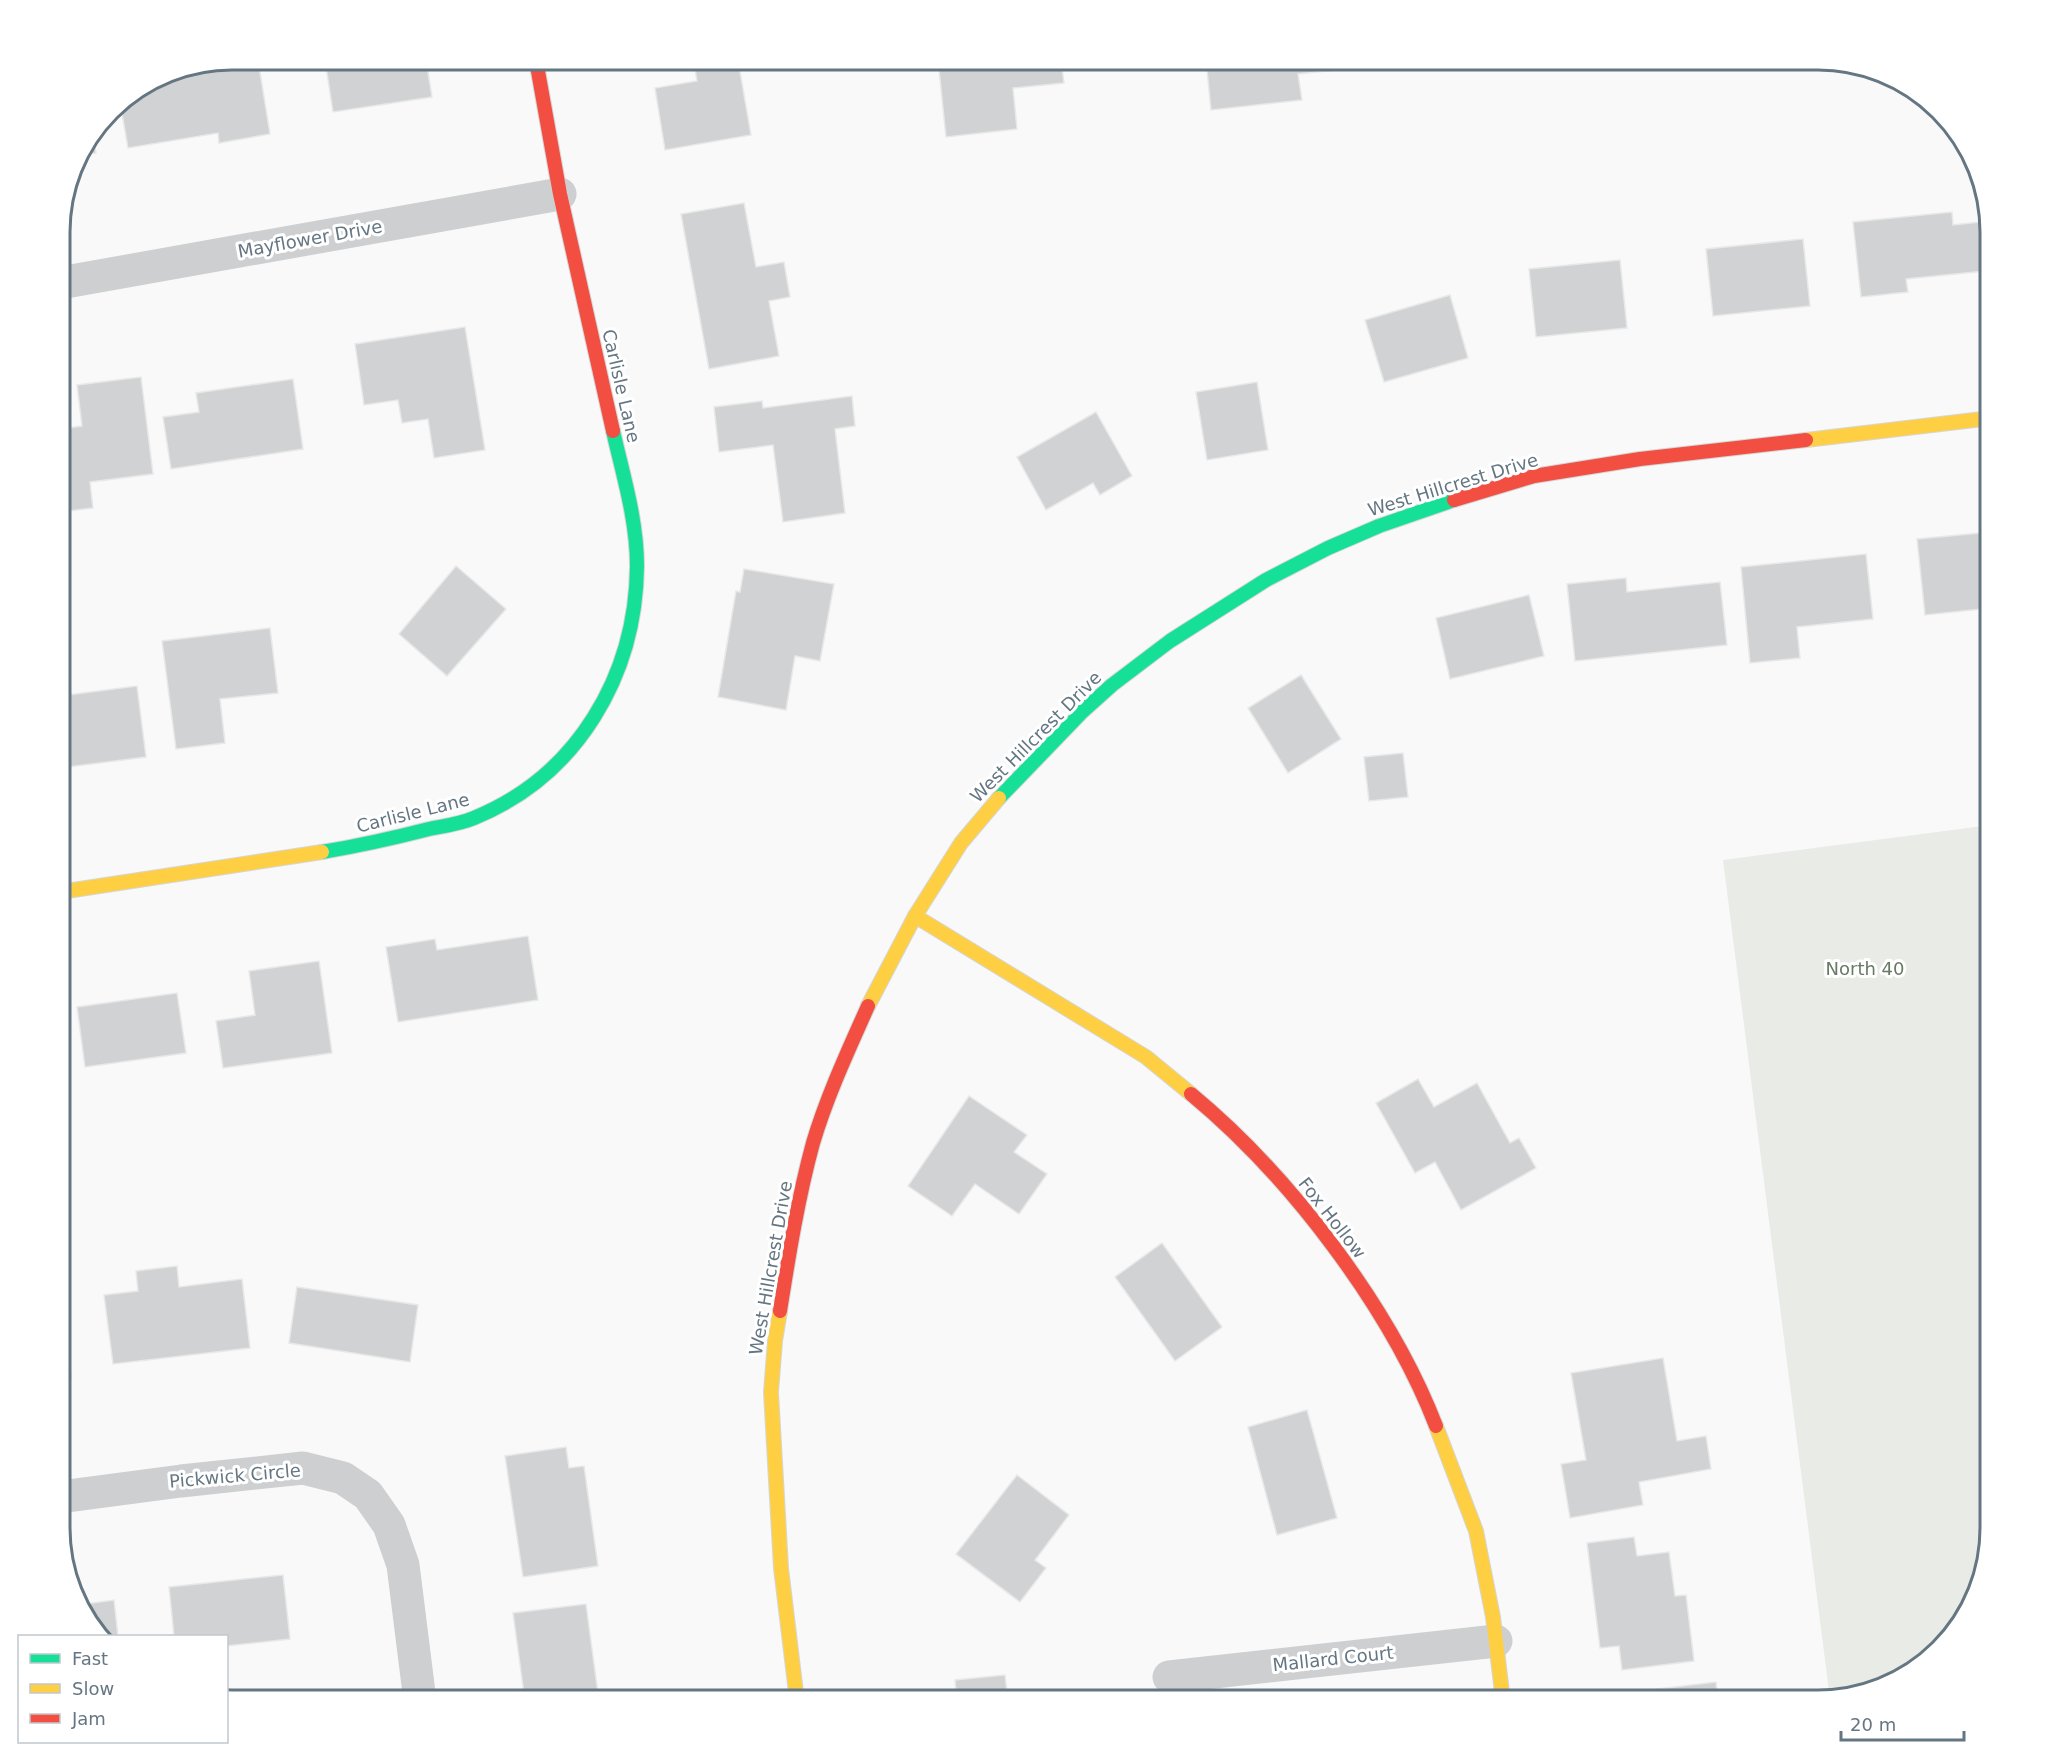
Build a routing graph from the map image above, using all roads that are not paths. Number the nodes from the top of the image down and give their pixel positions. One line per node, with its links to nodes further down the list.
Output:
1 (538, 70): 2 (street, Carlisle Lane)
2 (560, 194): 3 (street, Mayflower Drive); 5 (street, Carlisle Lane)
3 (71, 281)
4 (1980, 419): 6 (street, West Hillcrest Drive)
5 (71, 891)
6 (915, 916): 8 (street, Fox Hollow); 11 (street, West Hillcrest Drive)
7 (71, 1495): 10 (street, Pickwick Circle)
8 (1496, 1641): 9 (street, Mallard Court); 12 (street, Fox Hollow)
9 (1169, 1677)
10 (419, 1690)
11 (796, 1690)
12 (1502, 1690)

